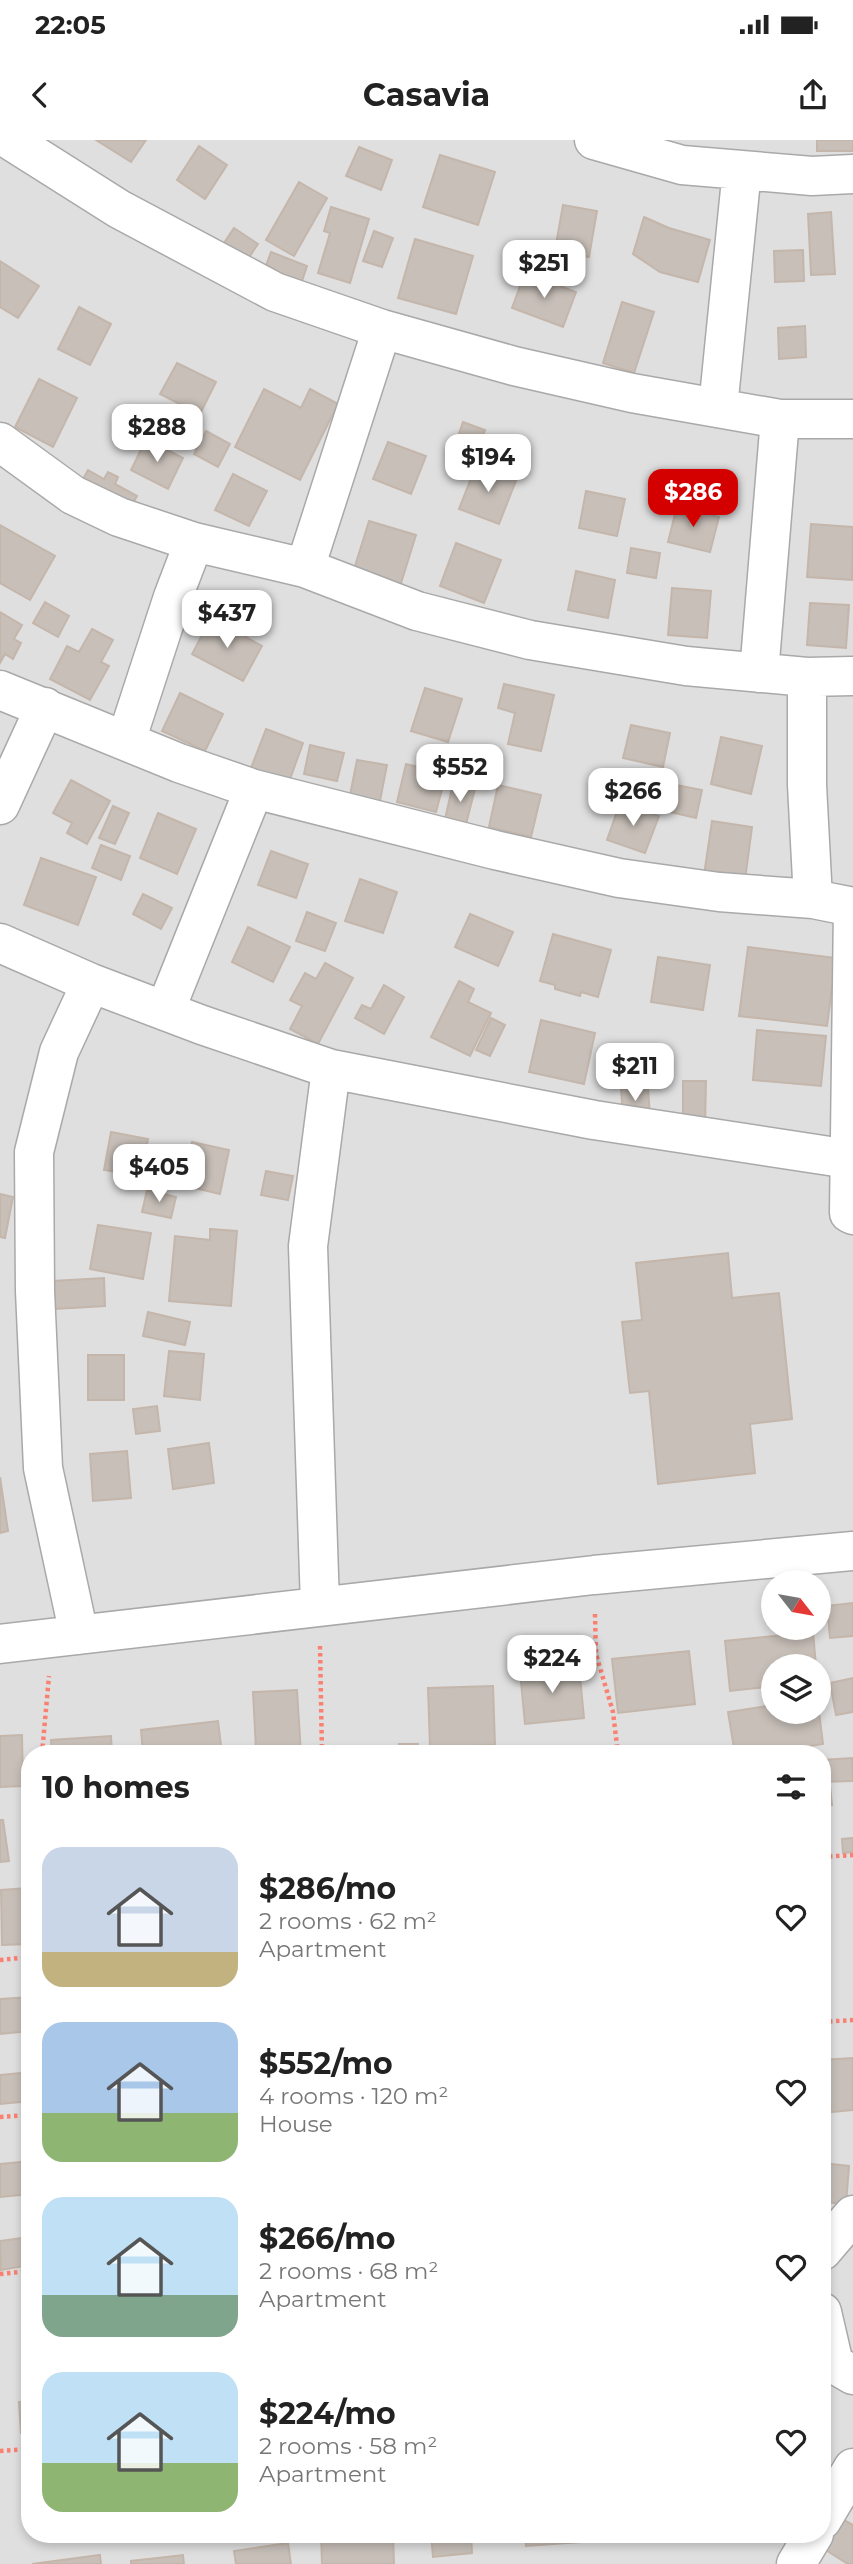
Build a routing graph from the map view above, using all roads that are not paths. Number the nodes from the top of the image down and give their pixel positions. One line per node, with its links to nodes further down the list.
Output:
1 (10, 140): 6 (street)
2 (594, 140): 3 (street)
3 (668, 150): 4 (street)
4 (742, 170): 5 (street); 7 (street)
5 (853, 174)
6 (382, 329): 7 (street); 12 (street)
7 (718, 408): 8 (street)
8 (780, 419): 9 (street); 13 (street)
9 (853, 419)
10 (0, 442): 11 (street)
11 (194, 542): 12 (street); 18 (street)
12 (304, 568): 13 (street)
13 (759, 673): 15 (street)
14 (853, 676): 15 (street)
15 (807, 677): 21 (street)
16 (0, 690): 17 (street)
17 (45, 707): 18 (street); 20 (street)
18 (126, 741): 19 (street)
19 (254, 789): 21 (street); 25 (street)
20 (0, 805)
21 (813, 899): 22 (street)
22 (853, 907): 27 (street)
23 (0, 943): 24 (street)
24 (91, 983): 25 (street); 31 (street)
25 (165, 1011): 26 (street)
26 (331, 1069): 27 (street); 30 (street)
27 (849, 1159): 28 (street)
28 (853, 1215)
29 (853, 1551): 30 (street)
30 (320, 1605): 31 (street)
31 (66, 1636): 32 (street)
32 (0, 1644)
33 (853, 2215): 34 (street)
34 (831, 2241)
35 (831, 2351): 36 (street)
36 (853, 2375)
37 (853, 2468): 38 (street)
38 (831, 2505)
39 (809, 2543): 40 (street)
40 (797, 2564)

